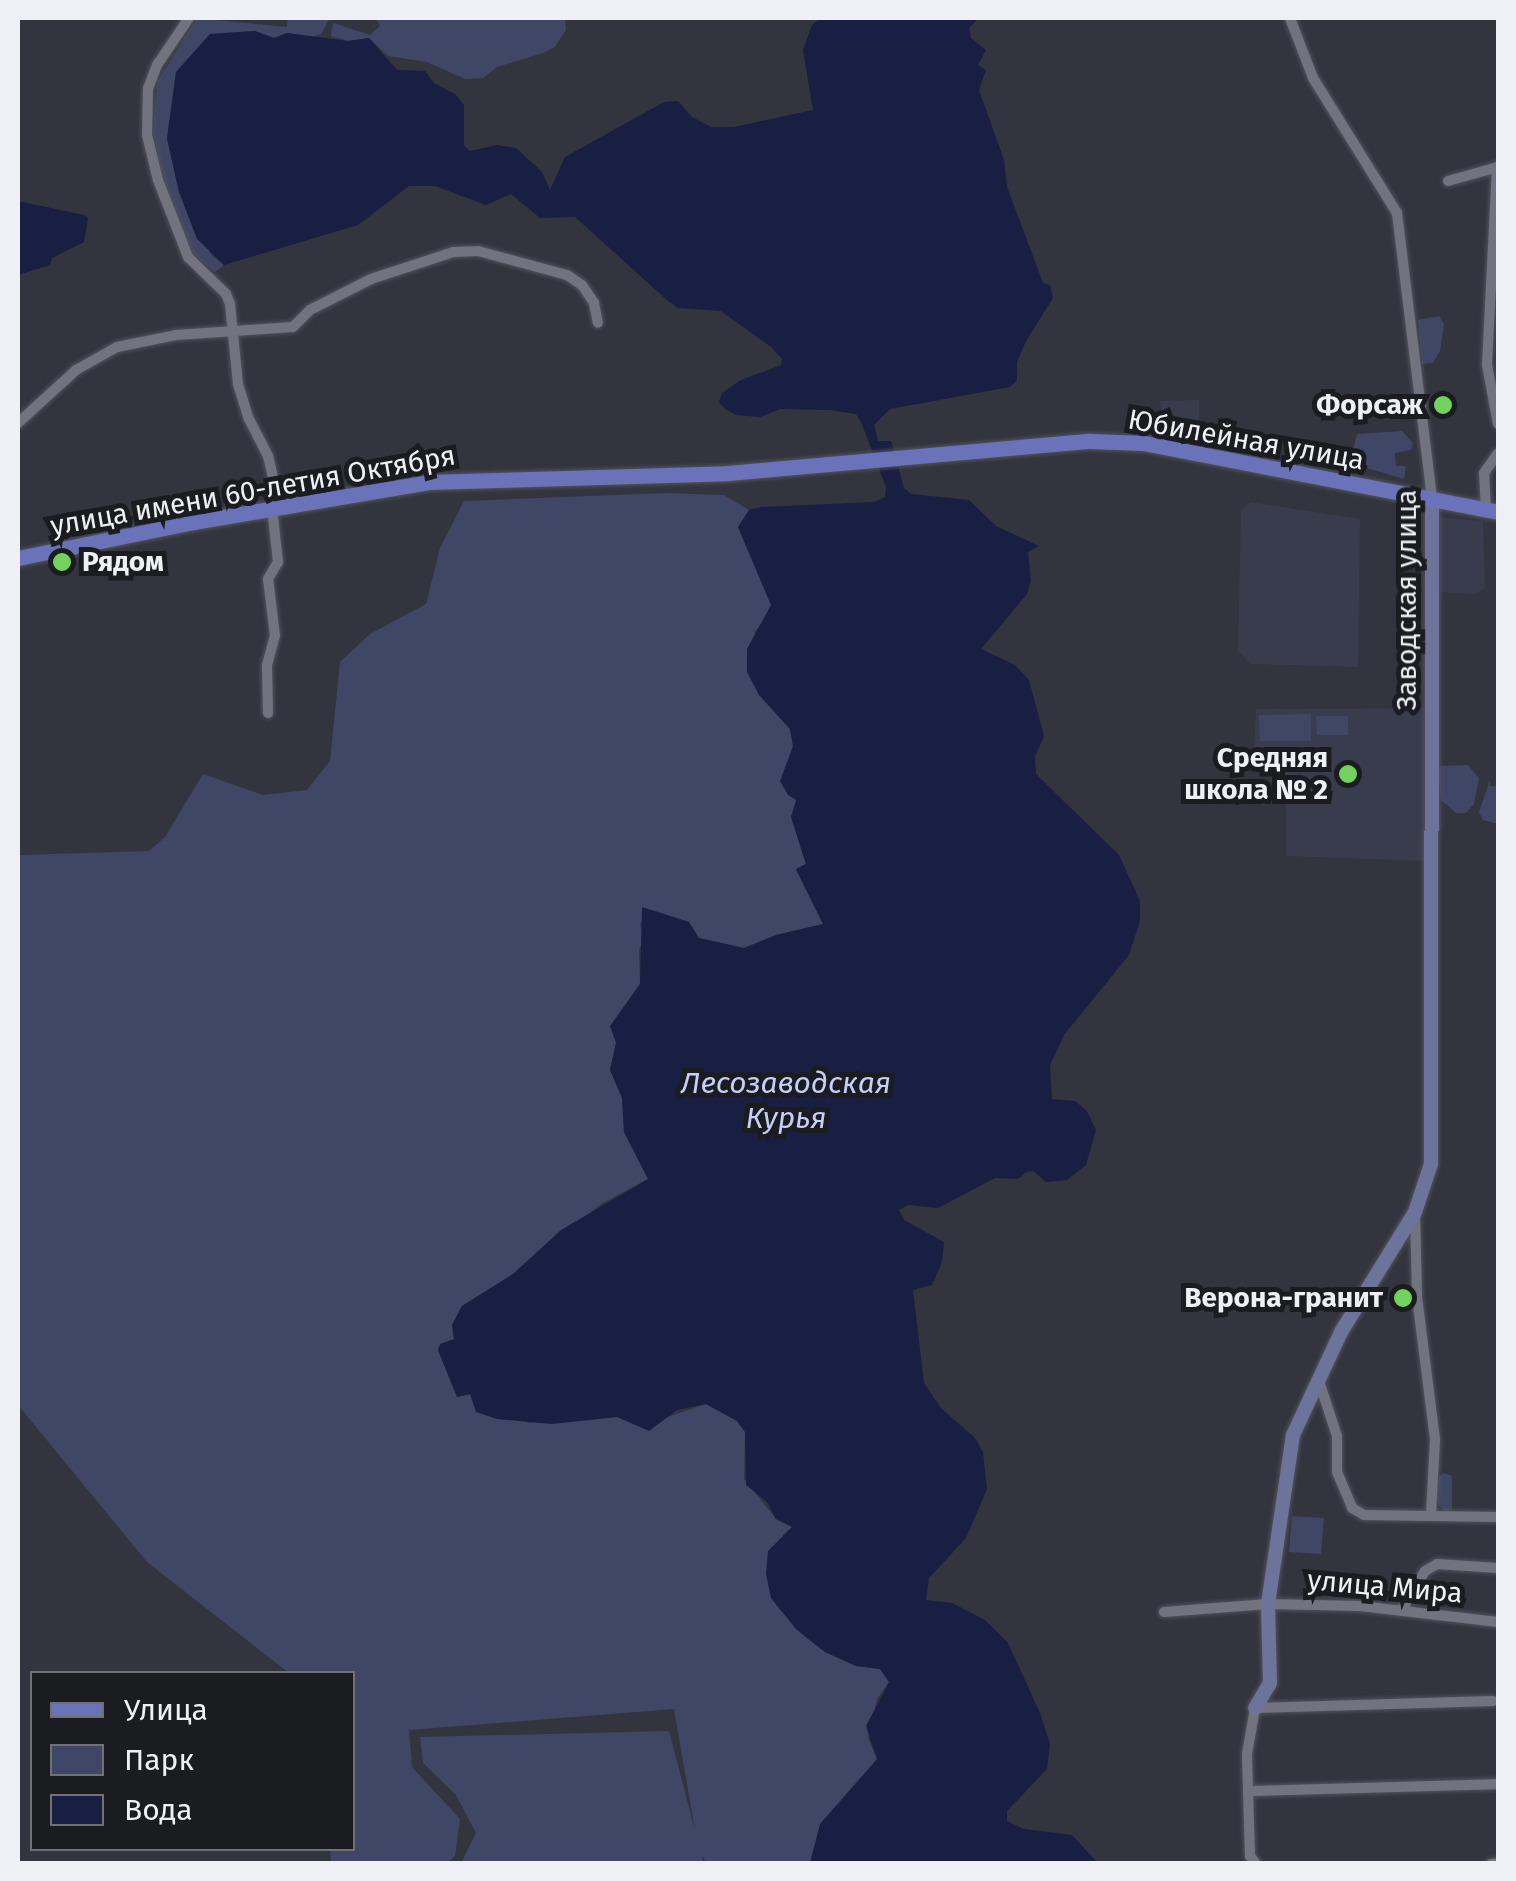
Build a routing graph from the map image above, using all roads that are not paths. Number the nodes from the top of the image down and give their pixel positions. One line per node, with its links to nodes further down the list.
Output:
1 (189, 18): 6 (street)
2 (1290, 18): 11 (street, Заводская улица)
3 (1498, 167): 4 (street); 8 (street)
4 (1448, 181)
5 (598, 323): 6 (street)
6 (232, 332): 7 (street); 12 (street)
7 (18, 423)
8 (1498, 424)
9 (1498, 454): 13 (street)
10 (857, 463): 11 (main road, Юбилейная улица); 12 (main road, улица имени 60-летия Октября)
11 (1432, 500): 13 (main road, Юбилейная улица); 16 (street, Заводская улица)
12 (276, 508): 14 (main road, улица имени 60-летия Октября); 15 (street)
13 (1492, 511)
14 (18, 558)
15 (268, 712)
16 (1415, 1212): 17 (street, улица Мира); 18 (street)
17 (1318, 1377): 18 (street); 21 (street, улица Мира)
18 (1431, 1515): 19 (street)
19 (1498, 1517)
20 (1498, 1568): 22 (street)
21 (1268, 1604): 22 (street, улица Мира); 23 (street, улица Мира); 26 (street, улица Мира)
22 (1403, 1608): 24 (street, улица Мира)
23 (1164, 1612)
24 (1498, 1622)
25 (1493, 1701): 26 (street)
26 (1263, 1707): 28 (street, улица Мира)
27 (1498, 1784): 28 (street)
28 (1248, 1790): 29 (street, улица Мира)
29 (1256, 1864)

